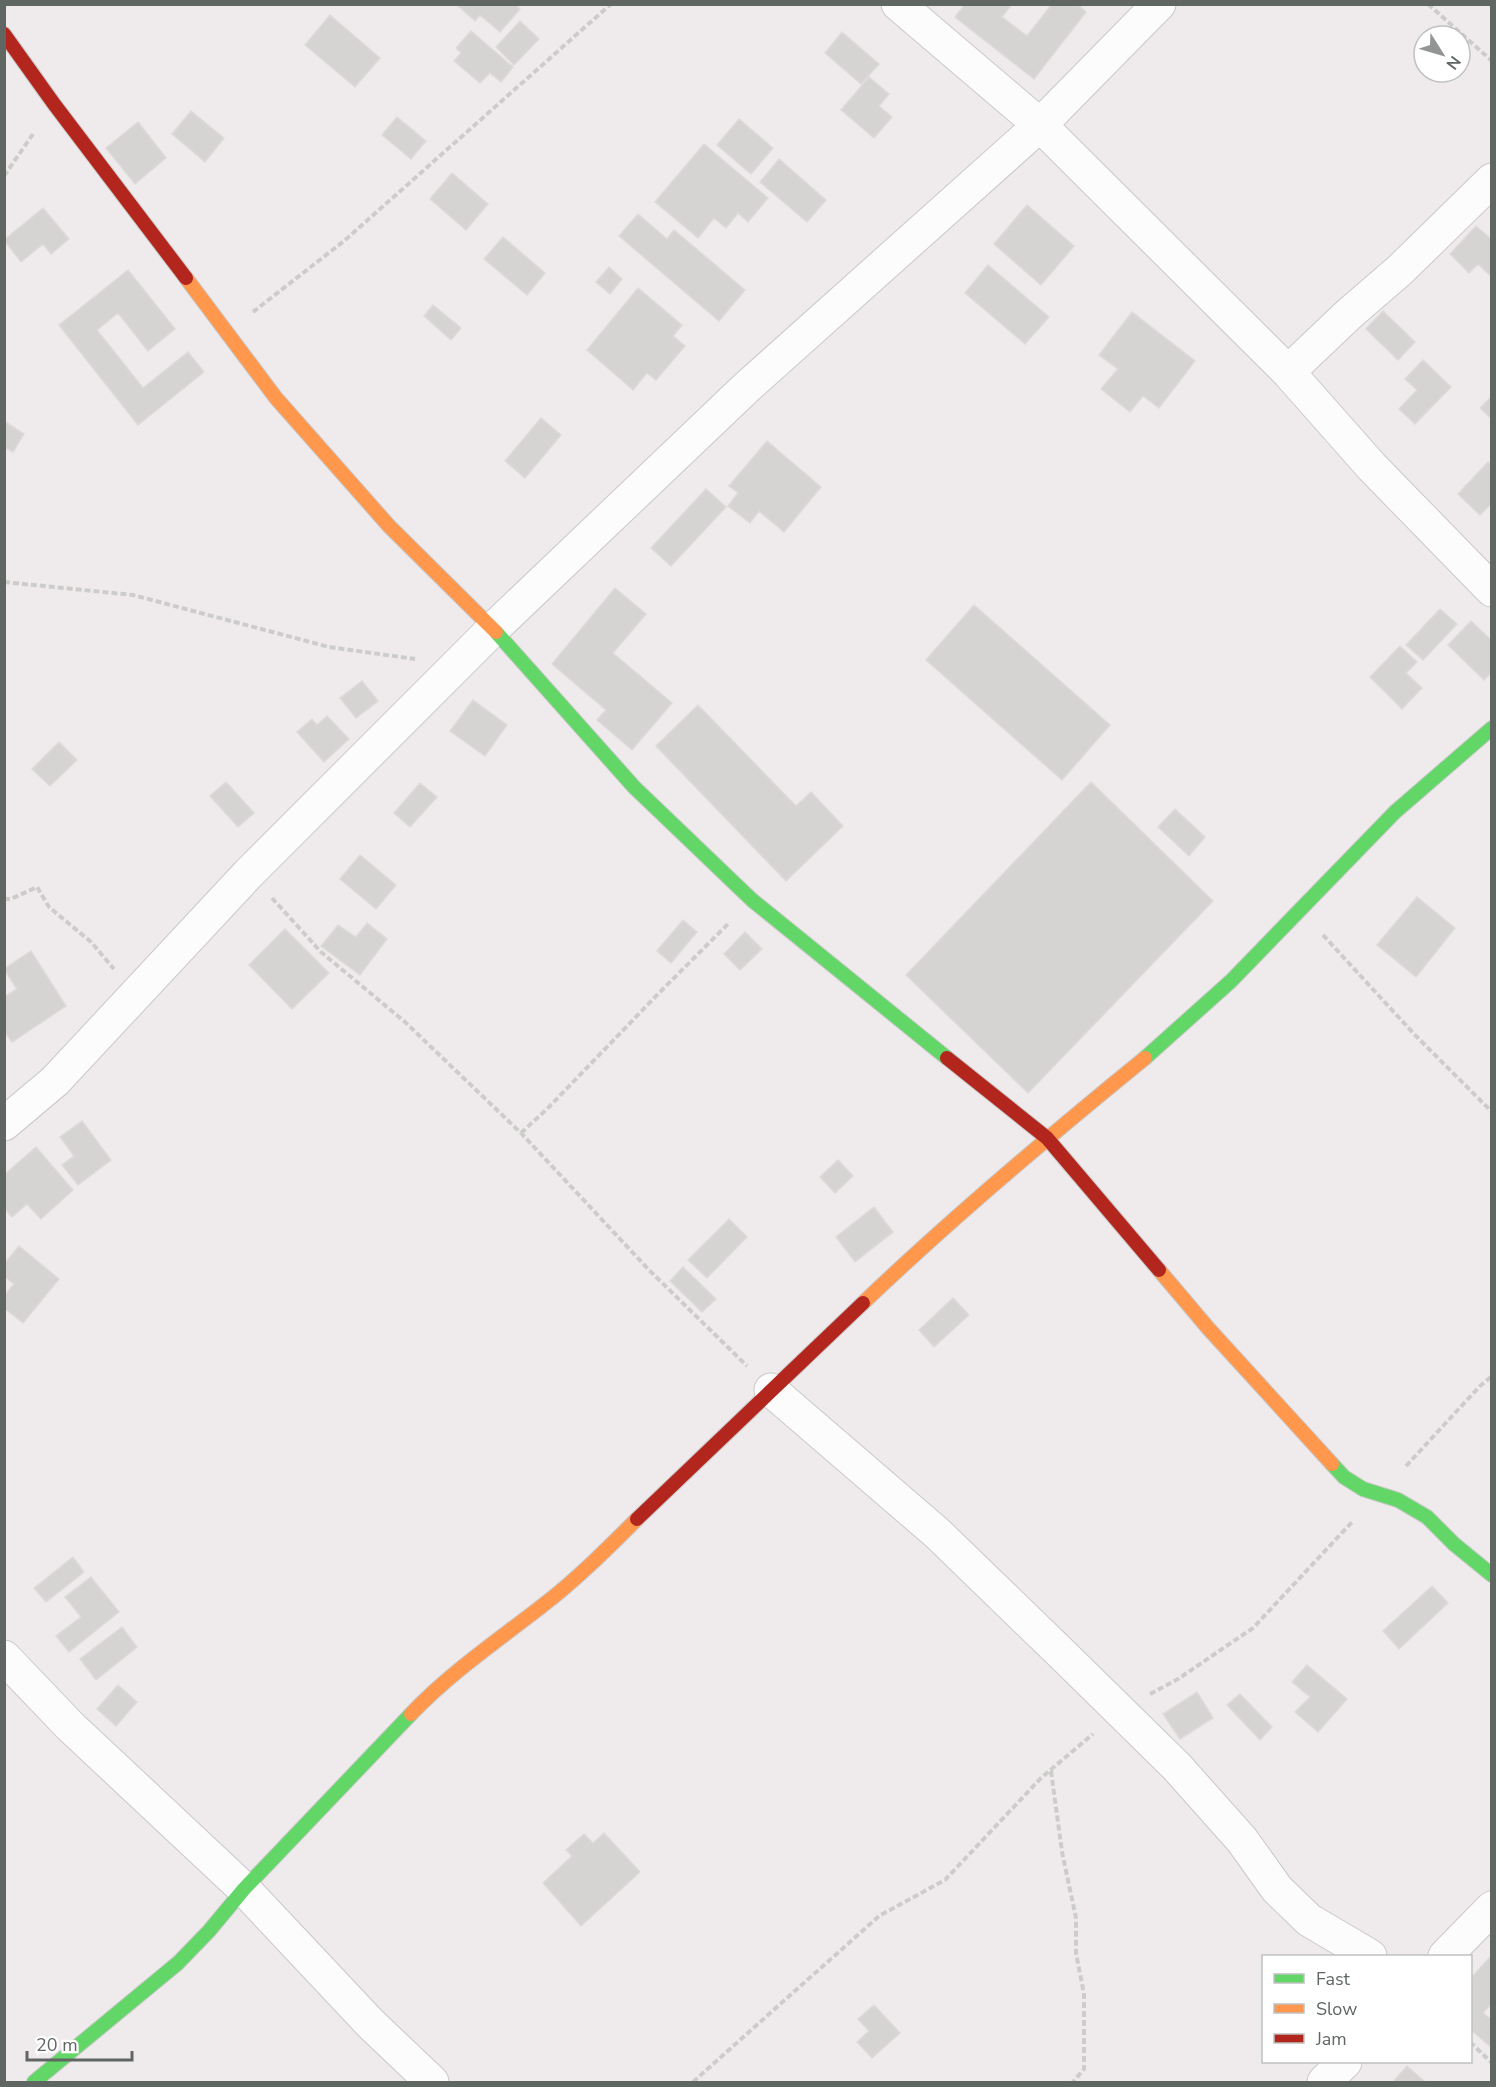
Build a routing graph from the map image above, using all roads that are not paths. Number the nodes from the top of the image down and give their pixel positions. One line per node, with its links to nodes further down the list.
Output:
1 (898, 4): 4 (street)
2 (1159, 4): 4 (street)
3 (4, 34): 8 (street)
4 (1040, 124): 6 (street); 8 (street)
5 (1491, 180): 6 (street)
6 (1288, 372): 7 (street)
7 (1491, 590)
8 (494, 628): 10 (street); 11 (street)
9 (1491, 728): 11 (street)
10 (4, 1124)
11 (1047, 1138): 12 (street); 13 (street)
12 (771, 1390): 15 (street); 17 (street)
13 (1491, 1575)
14 (4, 1657): 15 (street)
15 (244, 1889): 20 (street); 21 (street)
16 (1491, 1908): 18 (street)
17 (1368, 1955)
18 (1446, 1955)
19 (1343, 2063): 22 (street)
20 (34, 2082)
21 (432, 2082)
22 (1324, 2082)

